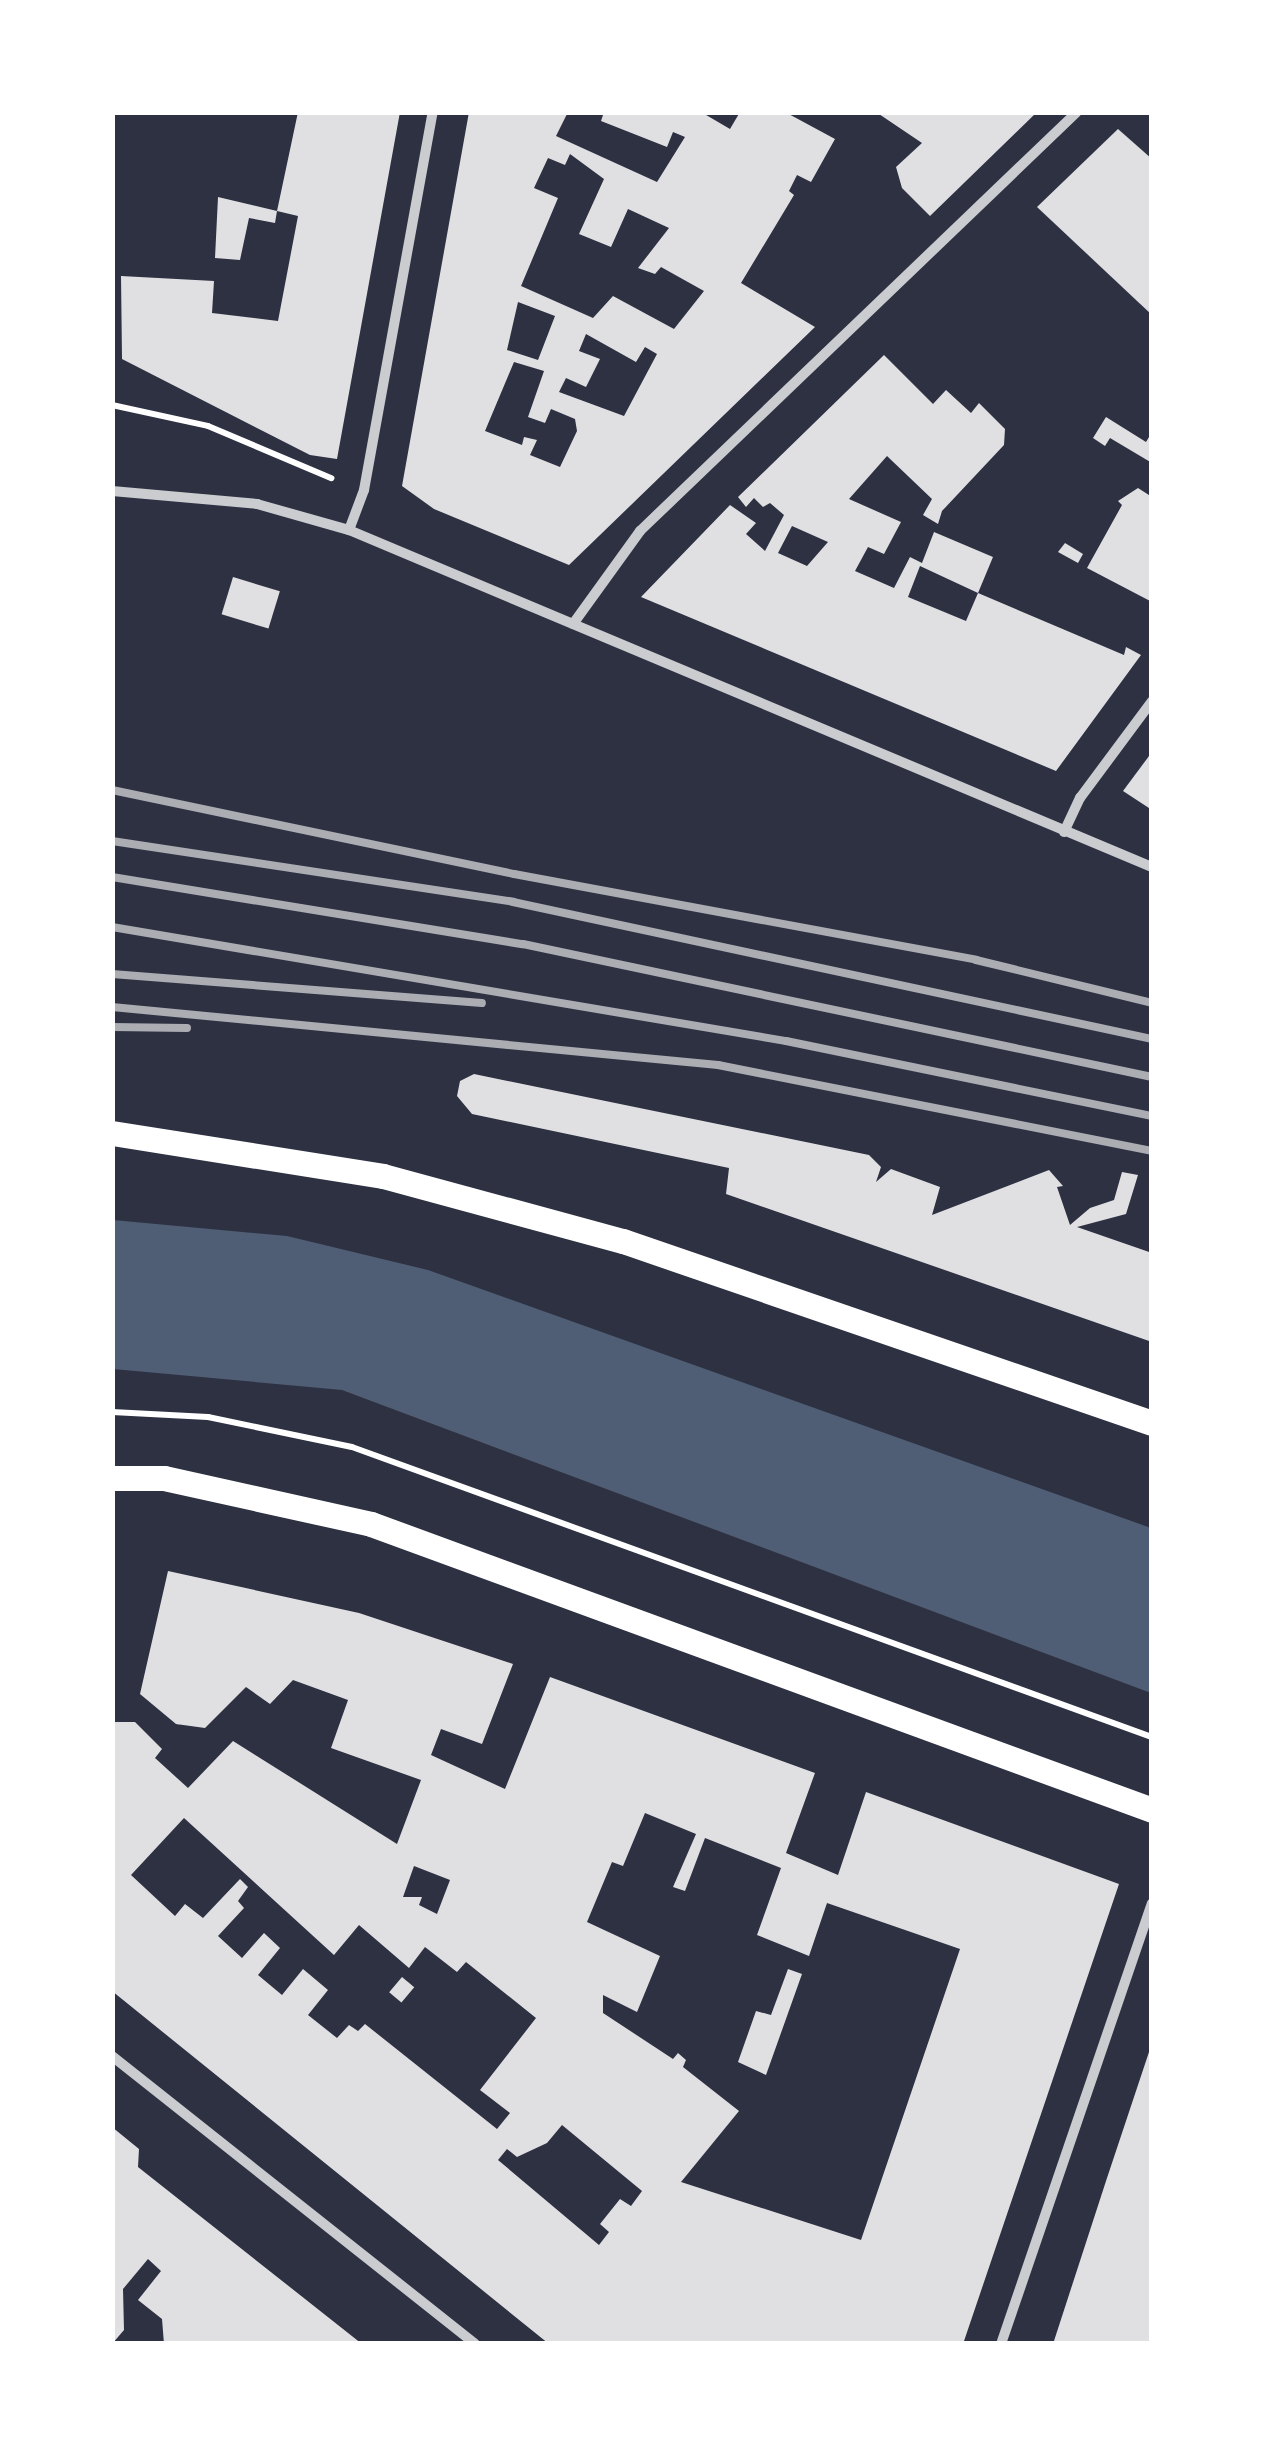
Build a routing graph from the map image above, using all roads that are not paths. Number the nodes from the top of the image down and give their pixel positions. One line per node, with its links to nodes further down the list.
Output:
1 (433, 112): 4 (street)
2 (1077, 112): 5 (street)
3 (112, 491): 4 (street)
4 (348, 530): 5 (street)
5 (573, 624): 7 (street)
6 (1152, 702): 7 (street)
7 (1064, 832): 8 (street)
8 (1152, 867)
9 (112, 1133): 10 (main road)
10 (1152, 1423)
11 (112, 1478): 12 (main road)
12 (1152, 1810)
13 (1152, 1903): 16 (street)
14 (112, 2056): 15 (street)
15 (474, 2344)
16 (1002, 2344)

